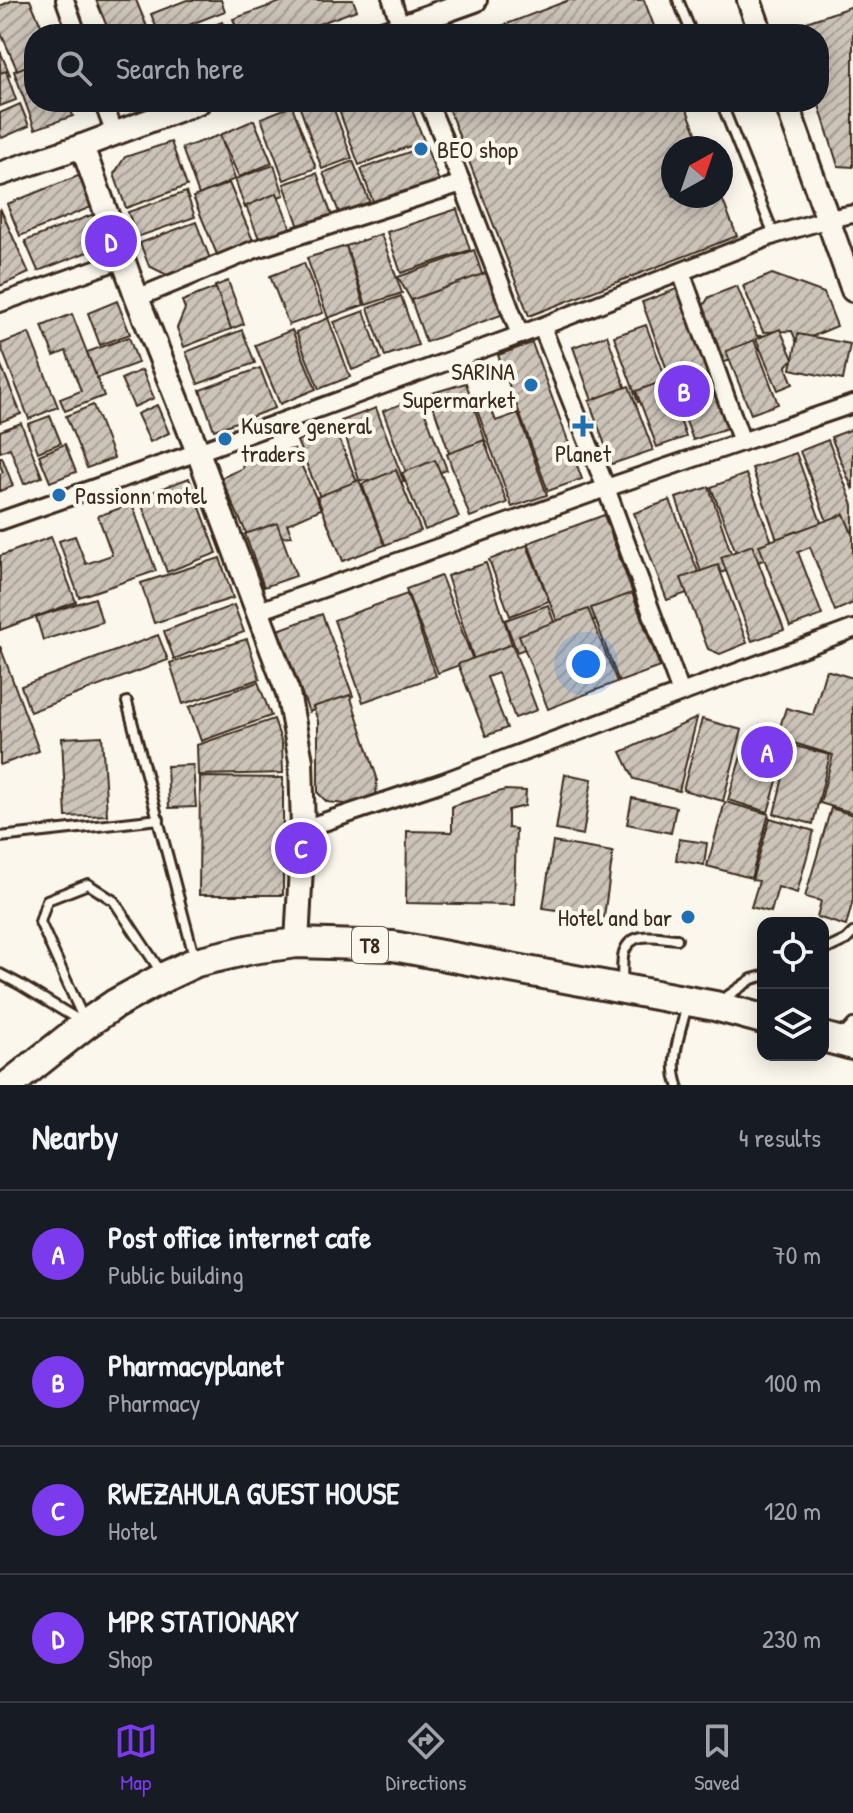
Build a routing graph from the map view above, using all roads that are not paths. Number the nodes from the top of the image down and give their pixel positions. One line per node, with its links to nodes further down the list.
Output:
1 (65, 0): 6 (street)
2 (392, 0): 7 (street)
3 (475, 0): 8 (street)
4 (678, 0): 9 (lane)
5 (749, 0): 10 (street)
6 (73, 24)
7 (394, 24)
8 (413, 24)
9 (688, 24)
10 (757, 24)
11 (107, 112): 16 (street)
12 (173, 112): 16 (street)
13 (432, 112): 19 (street)
14 (725, 112): 22 (lane)
15 (790, 112): 21 (street)
16 (115, 134): 17 (street)
17 (82, 146): 18 (street); 23 (street)
18 (0, 174)
19 (462, 183): 26 (street); 29 (street)
20 (853, 214): 21 (street)
21 (828, 219): 22 (street); 25 (street)
22 (774, 235): 24 (street)
23 (123, 259): 26 (street); 27 (street)
24 (681, 272): 28 (street); 31 (street)
25 (853, 290)
26 (137, 298): 32 (street)
27 (0, 303)
28 (542, 327): 29 (street); 33 (street)
29 (520, 335): 32 (street)
30 (853, 404): 31 (street)
31 (742, 442): 33 (street)
32 (198, 452): 34 (street); 35 (street)
33 (606, 488): 35 (street); 37 (street)
34 (0, 521)
35 (259, 611): 40 (street)
36 (853, 629): 37 (street)
37 (681, 693): 40 (street)
38 (127, 702): 39 (lane)
39 (159, 819): 41 (lane); 46 (lane)
40 (303, 829): 44 (street)
41 (0, 837)
42 (853, 933): 45 (lane)
43 (677, 939): 50 (lane)
44 (297, 943): 46 (highway, T8); 50 (highway, T8)
45 (829, 948)
46 (196, 962): 48 (highway, T8)
47 (0, 974): 53 (lane)
48 (164, 977): 53 (highway, T8); 53 (lane)
49 (757, 978): 51 (lane)
50 (622, 990): 51 (highway, T8)
51 (701, 1003): 52 (highway, T8); 55 (lane)
52 (757, 1017)
53 (86, 1024): 54 (highway, T8)
54 (9, 1077)
55 (678, 1085)

